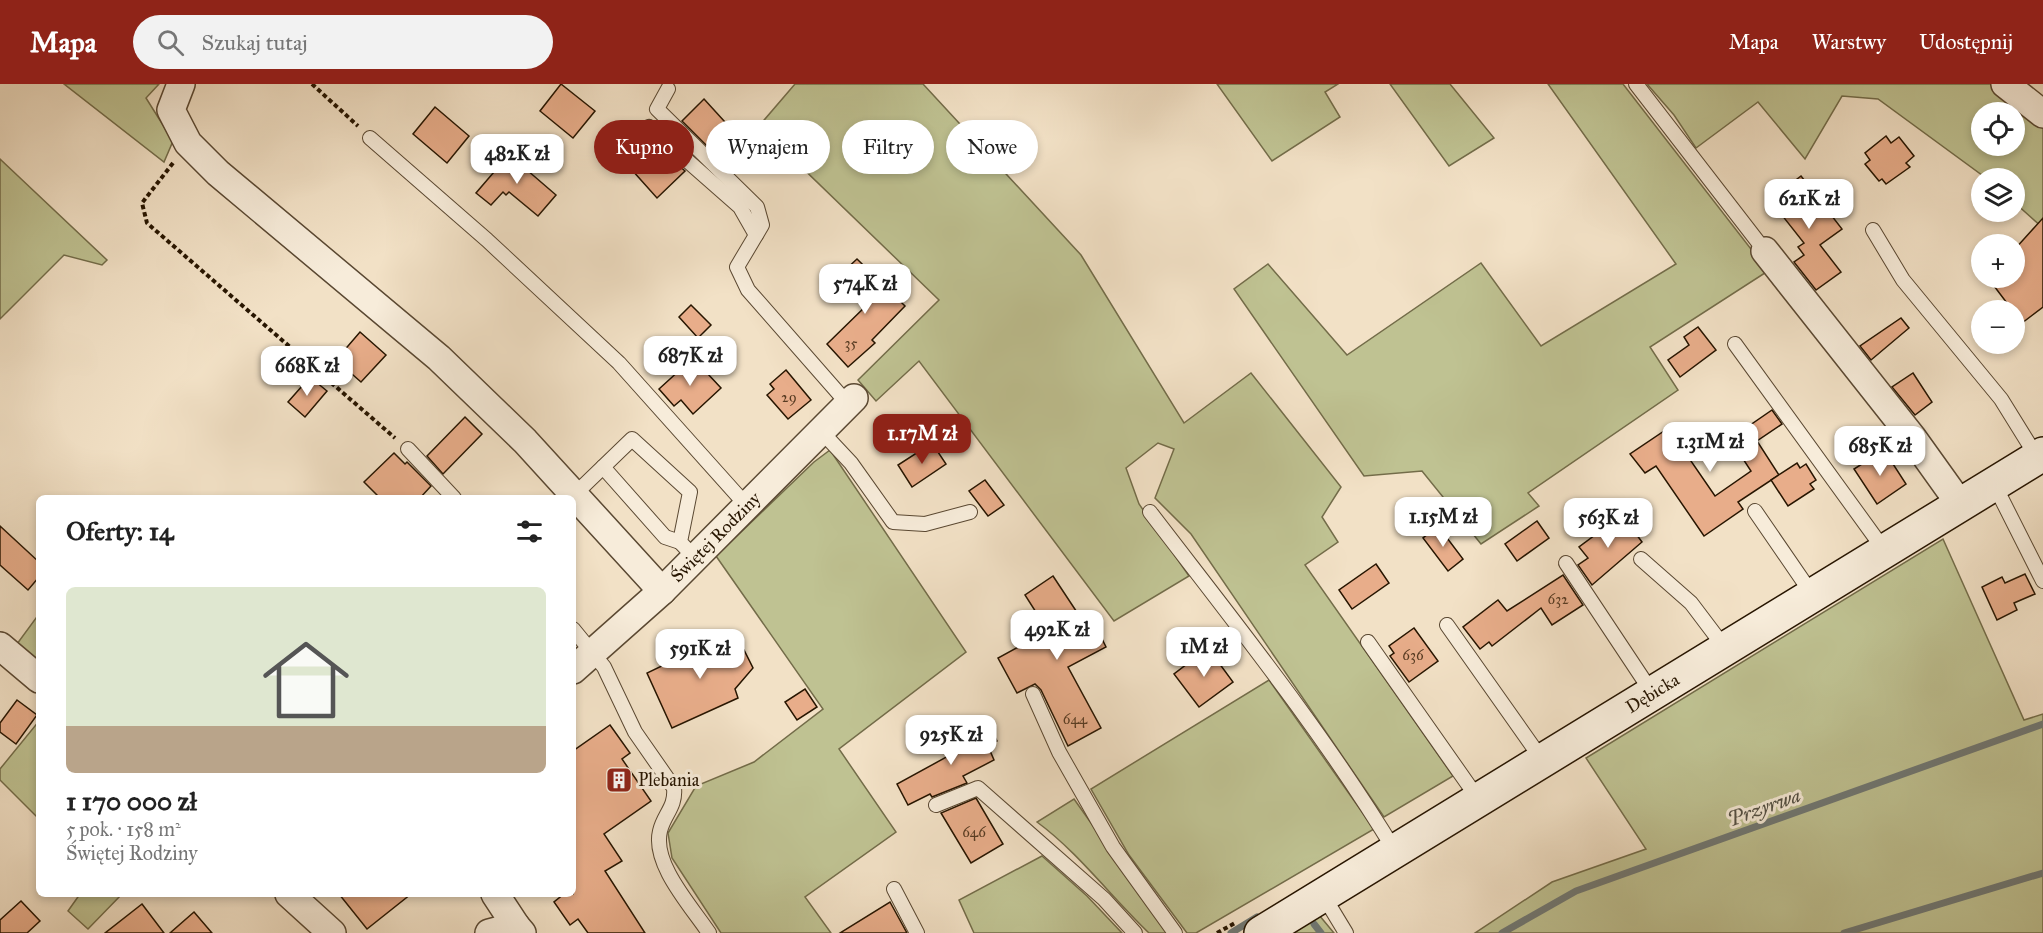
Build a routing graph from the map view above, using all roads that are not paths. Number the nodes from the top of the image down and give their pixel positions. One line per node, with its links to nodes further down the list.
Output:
1 (181, 84): 19 (street)
2 (1636, 84): 10 (lane)
3 (2005, 84): 5 (street)
4 (668, 89): 9 (lane)
5 (2043, 114)
6 (370, 138): 22 (lane)
7 (694, 167): 9 (lane)
8 (1872, 230): 15 (lane)
9 (756, 235): 12 (lane)
10 (1765, 251): 21 (street)
11 (1735, 344): 27 (lane)
12 (851, 401): 13 (street, Świętej Rodziny)
13 (821, 431): 22 (street, Świętej Rodziny); 24 (lane)
14 (408, 449): 18 (lane)
15 (2040, 456): 17 (street, Dębicka)
16 (603, 467): 19 (lane); 26 (lane); 26 (lane)
17 (1994, 484): 21 (street, Dębicka); 30 (lane)
18 (451, 495)
19 (574, 495)
20 (576, 497): 31 (street)
21 (1960, 504): 27 (street, Dębicka)
22 (747, 506): 26 (street, Świętej Rodziny)
23 (1755, 511): 32 (lane)
24 (970, 512)
25 (1150, 513): 45 (lane)
26 (688, 550): 31 (street, Świętej Rodziny)
27 (1885, 551): 32 (street, Dębicka)
28 (1641, 560): 37 (lane)
29 (1566, 563): 41 (lane)
30 (2043, 581)
31 (662, 591): 38 (street, Świętej Rodziny)
32 (1812, 594): 37 (street, Dębicka)
33 (1447, 625): 42 (lane)
34 (576, 640): 38 (lane)
35 (1368, 642): 43 (lane)
36 (0, 646): 39 (street)
37 (1725, 648): 41 (street, Dębicka)
38 (582, 662): 53 (lane)
39 (36, 676)
40 (1034, 694): 56 (lane)
41 (1653, 694): 42 (street, Dębicka)
42 (1543, 761): 43 (street, Dębicka)
43 (1479, 800): 45 (street, Dębicka)
44 (936, 805): 55 (lane)
45 (1395, 852): 47 (street, Dębicka)
46 (894, 889): 54 (lane)
47 (1323, 895): 57 (street, Dębicka); 58 (lane)
48 (292, 897): 51 (street)
49 (497, 897): 50 (street)
50 (519, 929): 52 (street)
51 (332, 933)
52 (489, 933)
53 (709, 933)
54 (917, 933)
55 (1135, 933)
56 (1175, 933)
57 (1261, 933)
58 (1346, 933)

